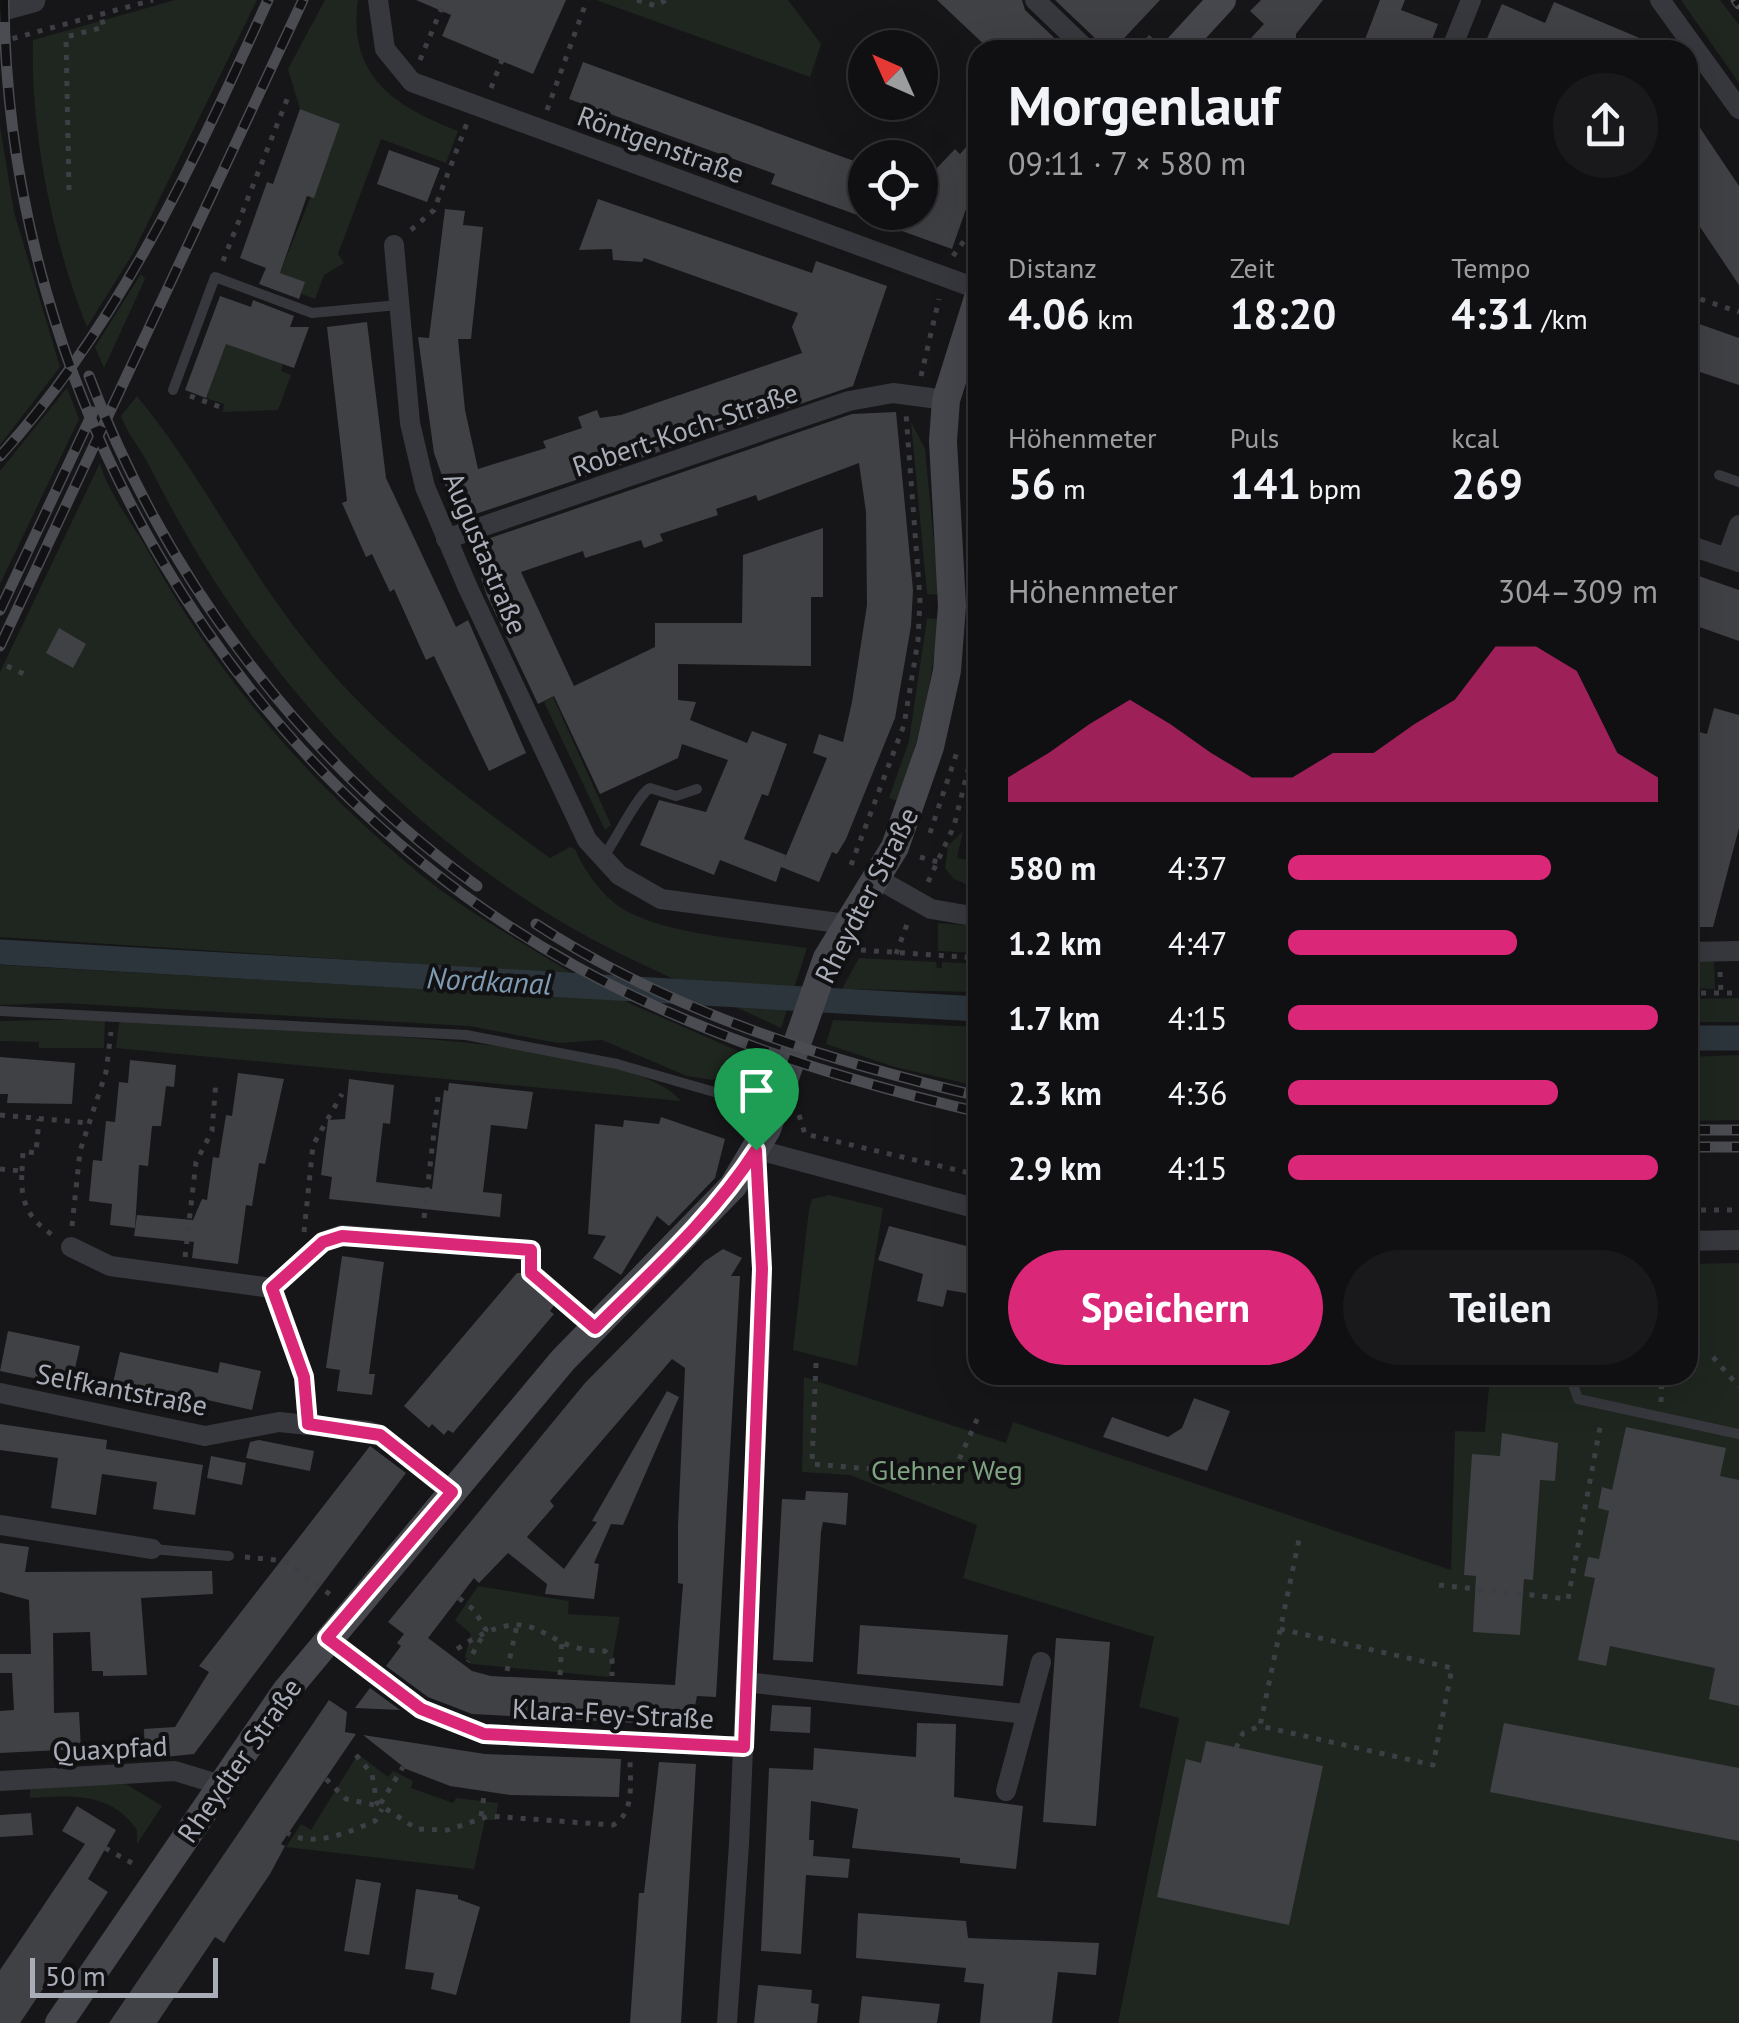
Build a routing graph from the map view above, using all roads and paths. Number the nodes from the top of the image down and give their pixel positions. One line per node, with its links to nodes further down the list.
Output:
1 (33, 0): 12 (street)
2 (153, 0): 13 (path)
3 (378, 0): 20 (street)
4 (445, 0): 20 (path)
5 (587, 0): 24 (path)
6 (638, 0): 7 (path)
7 (666, 0)
8 (1036, 0): 14 (street)
9 (1222, 0): 15 (main road)
10 (1472, 0): 16 (street)
11 (1660, 0): 17 (street)
12 (0, 9)
13 (101, 16): 18 (path); 25 (path)
14 (1077, 40)
15 (1185, 40)
16 (1455, 40)
17 (1689, 40)
18 (0, 42)
19 (1698, 52): 23 (street)
20 (412, 82): 22 (street, Röntgenstraße)
21 (290, 92): 29 (path)
22 (473, 106): 24 (street, Röntgenstraße); 27 (path)
23 (1739, 108)
24 (540, 130): 28 (street, Röntgenstraße)
25 (68, 190)
26 (968, 237): 28 (path)
27 (394, 246): 32 (street, Augustastraße)
28 (942, 276): 30 (street, Röntgenstraße); 36 (path)
29 (215, 277): 32 (lane); 35 (lane)
30 (968, 285)
31 (1698, 298): 33 (path)
32 (398, 305): 42 (street, Augustastraße)
33 (1739, 312)
34 (968, 330): 37 (main road, Rheydter Straße)
35 (173, 390): 38 (path)
36 (911, 396): 37 (street, Robert-Koch-Straße); 42 (street, Robert-Koch-Straße); 54 (path)
37 (946, 400): 54 (main road, Rheydter Straße)
38 (222, 408)
39 (1719, 474): 40 (lane)
40 (1739, 482)
41 (1739, 526): 44 (street)
42 (446, 539): 52 (street, Augustastraße)
43 (1698, 548): 44 (street)
44 (1733, 560)
45 (7, 666): 46 (path)
46 (24, 674)
47 (968, 781): 49 (path)
48 (697, 789): 52 (lane)
49 (954, 826): 50 (path); 53 (path)
50 (963, 828)
51 (920, 857): 53 (path)
52 (602, 860): 57 (street, Augustastraße)
53 (938, 862): 55 (path)
54 (862, 875): 55 (street); 57 (main road, Rheydter Straße)
55 (917, 902): 56 (street); 61 (path)
56 (968, 916)
57 (846, 924): 70 (main road, Rheydter Straße)
58 (1739, 951): 59 (street)
59 (1698, 952)
60 (851, 953): 61 (path)
61 (896, 954): 62 (path)
62 (968, 958)
63 (1739, 993): 64 (path)
64 (1698, 994)
65 (0, 1011): 66 (lane)
66 (114, 1014): 70 (lane); 73 (path)
67 (216, 1082): 88 (path)
68 (342, 1094): 87 (path)
69 (438, 1097): 83 (path)
70 (776, 1109): 75 (main road, Rheydter Straße)
71 (0, 1115): 72 (path)
72 (39, 1118): 73 (path); 77 (path)
73 (89, 1123): 85 (path)
74 (805, 1134): 78 (path)
75 (756, 1150): 79 (street); 90 (main road, Rheydter Straße); 121 (street)
76 (0, 1169): 77 (path)
77 (22, 1171): 85 (path)
78 (968, 1173)
79 (968, 1205)
80 (1698, 1210): 81 (path)
81 (1739, 1210)
82 (1739, 1240): 84 (street)
83 (421, 1241): 86 (street); 87 (street)
84 (1698, 1241)
85 (71, 1247): 88 (street)
86 (531, 1250): 90 (path)
87 (300, 1260): 89 (street)
88 (183, 1274): 89 (street)
89 (272, 1288): 100 (street)
90 (595, 1328): 102 (main road, Rheydter Straße)
91 (1713, 1357): 95 (path)
92 (816, 1363): 98 (path)
93 (1573, 1385): 97 (lane)
94 (1662, 1385): 99 (path)
95 (1739, 1388)
96 (0, 1394): 100 (street, Selfkantstraße)
97 (1604, 1405): 99 (lane); 107 (path)
98 (978, 1417)
99 (1661, 1417): 101 (lane)
100 (308, 1424): 102 (street, Selfkantstraße)
101 (1739, 1434)
102 (452, 1492): 109 (main road, Rheydter Straße)
103 (0, 1525): 105 (street)
104 (1300, 1535): 111 (path)
105 (152, 1549): 106 (lane)
106 (229, 1556): 109 (path)
107 (1440, 1585)
108 (458, 1598): 112 (path)
109 (350, 1611): 113 (main road, Rheydter Straße)
110 (518, 1624): 112 (path); 114 (path); 118 (path)
111 (1280, 1629): 123 (path); 123 (path)
112 (486, 1630): 115 (path); 116 (path)
113 (327, 1638): 124 (street, Klara-Fey-Straße); 131 (main road, Rheydter Straße)
114 (562, 1639): 119 (path); 120 (path)
115 (457, 1649)
116 (468, 1662)
117 (1041, 1662): 122 (street)
118 (507, 1671)
119 (560, 1675)
120 (612, 1676)
121 (746, 1682): 122 (street); 125 (street)
122 (1025, 1714): 132 (street)
123 (1260, 1726): 126 (path)
124 (631, 1742): 125 (street, Klara-Fey-Straße); 135 (path)
125 (744, 1747): 140 (street)
126 (1236, 1748)
127 (356, 1755): 134 (path)
128 (403, 1767): 134 (path)
129 (326, 1779): 134 (path)
130 (0, 1781): 131 (street, Quaxpfad)
131 (221, 1785): 139 (main road, Rheydter Straße)
132 (1006, 1791)
133 (484, 1796): 135 (path)
134 (381, 1807): 135 (path); 136 (path)
135 (481, 1816)
136 (286, 1832)
137 (106, 1848): 138 (path)
138 (132, 1862)
139 (59, 2023)
140 (727, 2023)

